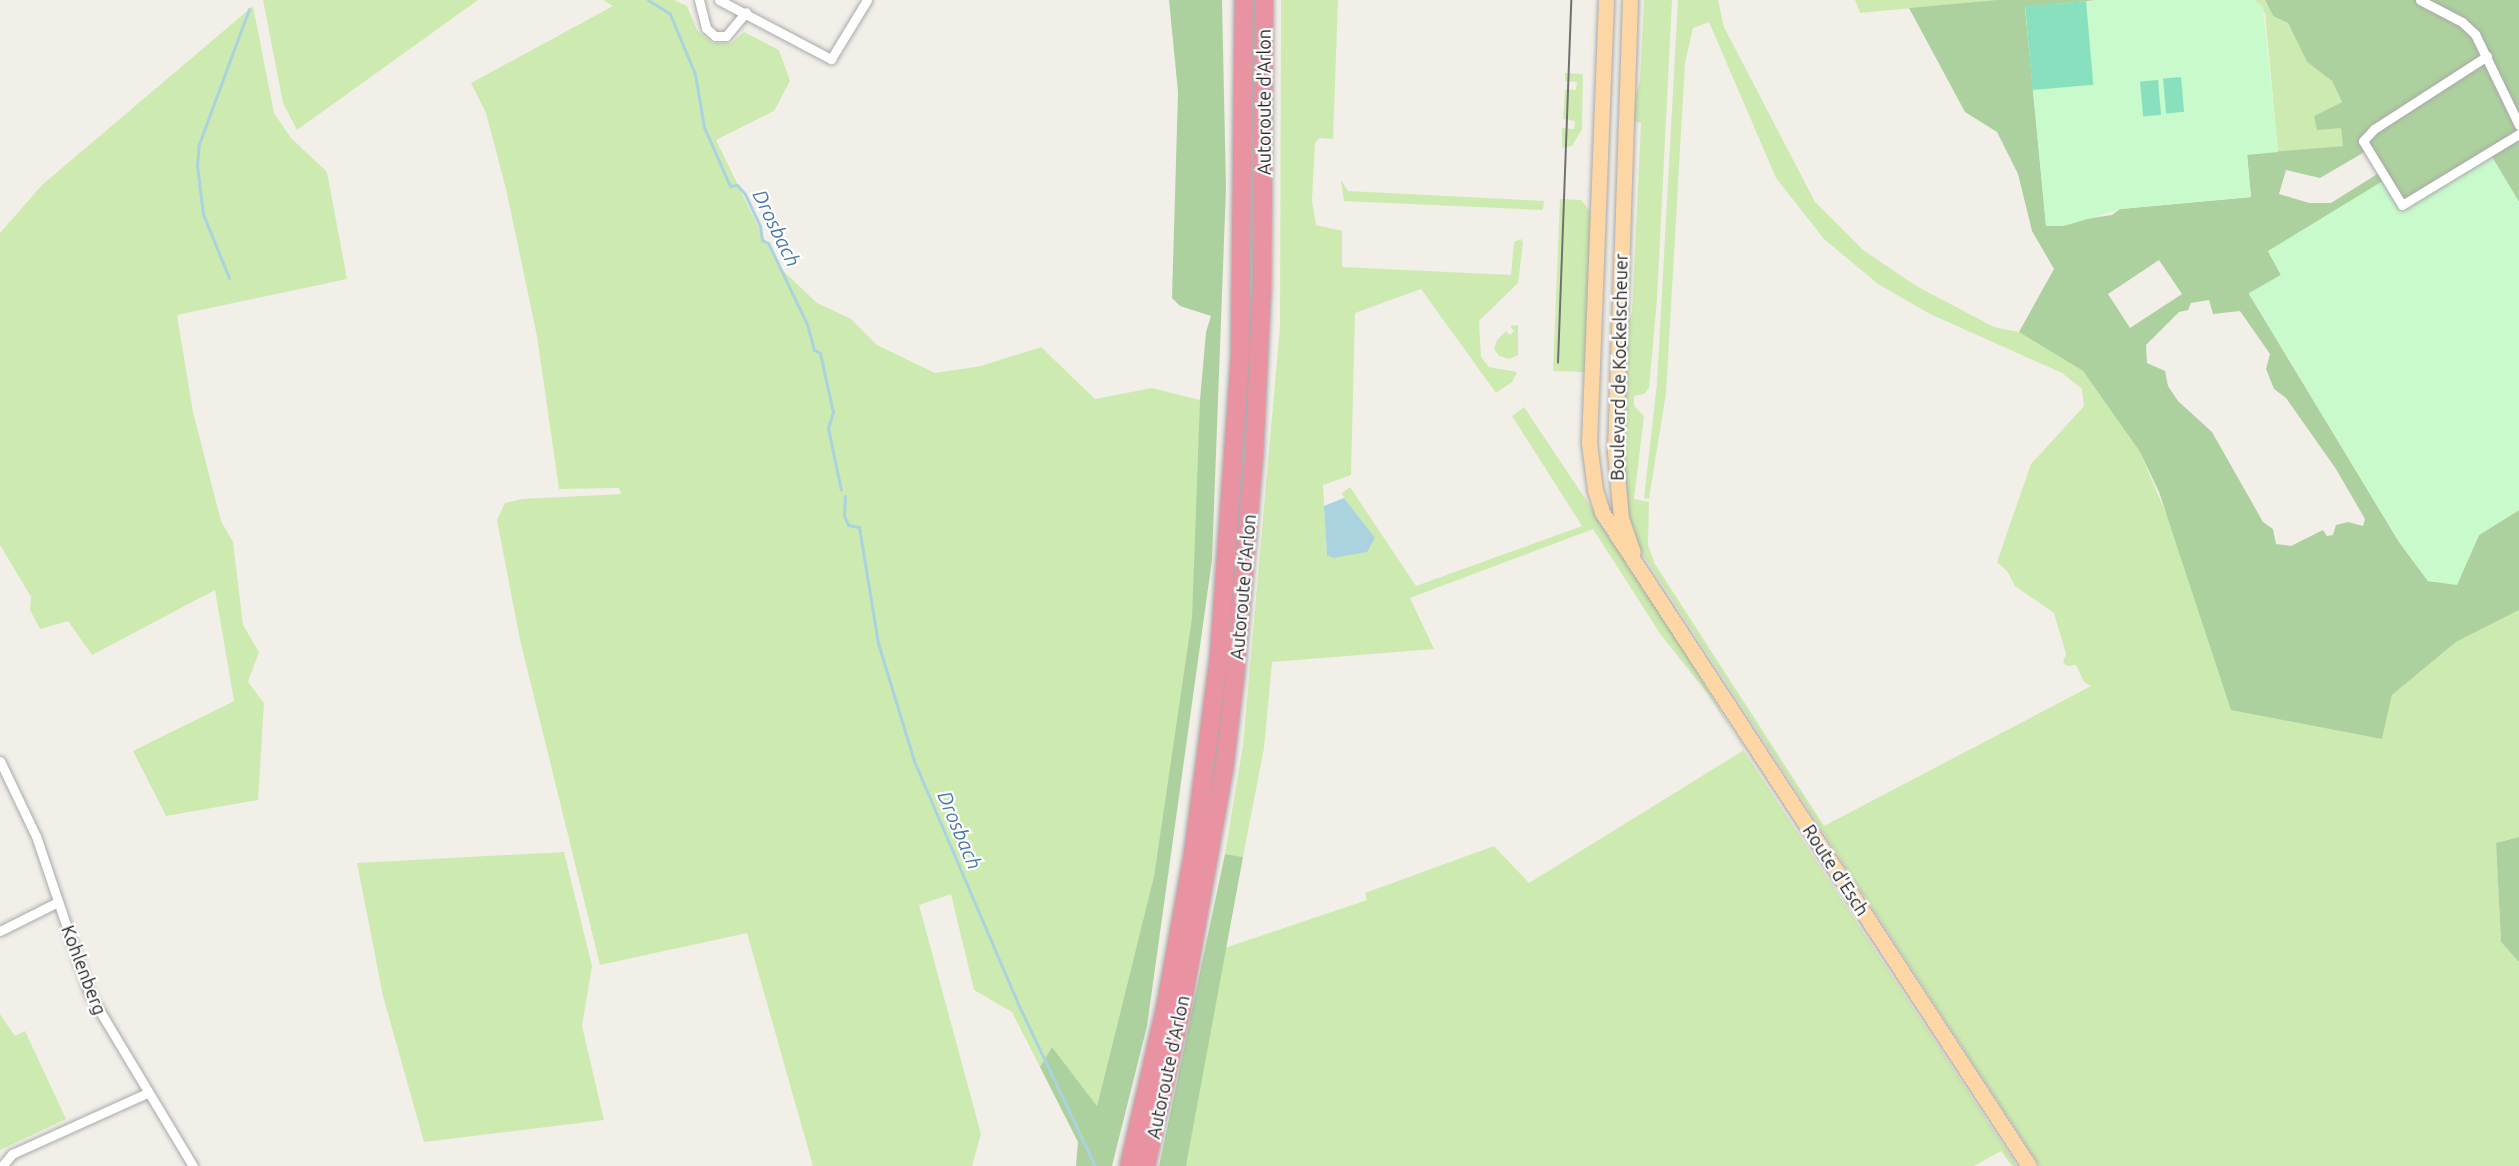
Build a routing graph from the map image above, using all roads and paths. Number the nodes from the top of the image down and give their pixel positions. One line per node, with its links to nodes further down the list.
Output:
1 (699, 0): 9 (street)
2 (719, 0): 9 (street)
3 (867, 0): 9 (street)
4 (1244, 0): 21 (highway, Autoroute d'Arlon)
5 (1264, 0): 22 (highway, Autoroute d'Arlon)
6 (1606, 0): 13 (main road, Boulevard de Kockelscheuer)
7 (1630, 0): 13 (main road, Boulevard de Kockelscheuer)
8 (2420, 0): 10 (street)
9 (746, 12)
10 (2487, 56): 11 (street); 12 (street)
11 (2519, 124)
12 (2519, 134)
13 (1643, 573): 23 (main road, Route d'Esch)
14 (0, 761): 15 (street, Kohlenberg)
15 (3, 775): 16 (street, Kohlenberg)
16 (58, 902): 17 (street); 18 (street, Kohlenberg)
17 (0, 931)
18 (147, 1093): 19 (street); 20 (street, Kohlenberg)
19 (2, 1166)
20 (193, 1166)
21 (1128, 1166)
22 (1146, 1166)
23 (2029, 1166)

